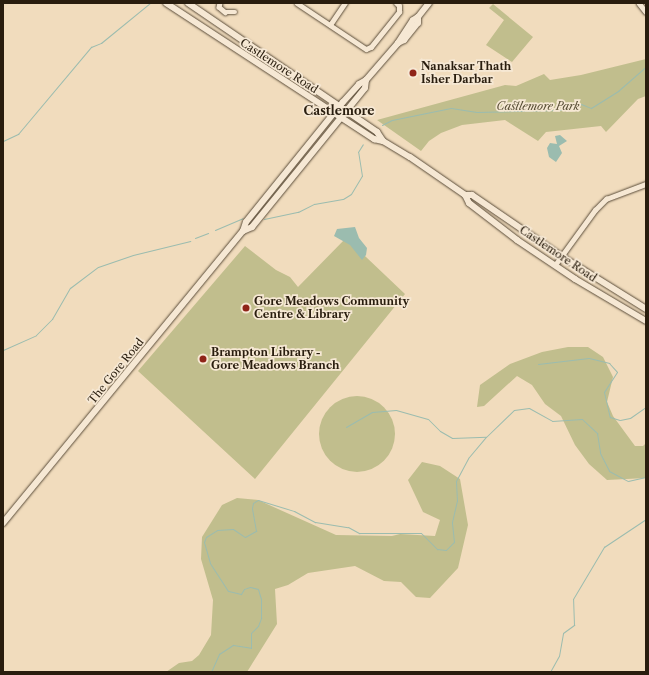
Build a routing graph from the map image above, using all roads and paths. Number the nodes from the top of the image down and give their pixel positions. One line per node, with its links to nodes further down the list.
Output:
1 (188, 3): 13 (main road, Castlemore Road)
2 (220, 3): 9 (street)
3 (297, 3): 11 (street)
4 (345, 3): 11 (street)
5 (396, 3): 11 (street)
6 (429, 3): 12 (main road, The Gore Road)
7 (639, 3): 10 (street)
8 (168, 4): 15 (main road, Castlemore Road)
9 (235, 12)
10 (646, 12)
11 (330, 25)
12 (366, 80): 13 (main road, The Gore Road); 14 (main road, The Gore Road)
13 (339, 107): 14 (main road, Castlemore Road); 15 (main road, The Gore Road)
14 (345, 111): 16 (main road, The Gore Road); 17 (main road, Castlemore Road)
15 (334, 113): 16 (main road, Castlemore Road); 20 (main road, The Gore Road)
16 (340, 117): 17 (main road, Castlemore Road); 21 (main road, The Gore Road)
17 (383, 141): 19 (main road, Castlemore Road)
18 (646, 184): 23 (street)
19 (465, 195): 23 (main road, Castlemore Road); 24 (main road, Castlemore Road)
20 (262, 201): 21 (main road); 22 (main road, The Gore Road)
21 (268, 206): 22 (main road, The Gore Road)
22 (243, 231): 28 (main road, The Gore Road)
23 (561, 256): 24 (street); 25 (main road, Castlemore Road)
24 (555, 265): 27 (main road, Castlemore Road)
25 (646, 309)
26 (646, 312): 27 (main road)
27 (644, 320)
28 (3, 523)

